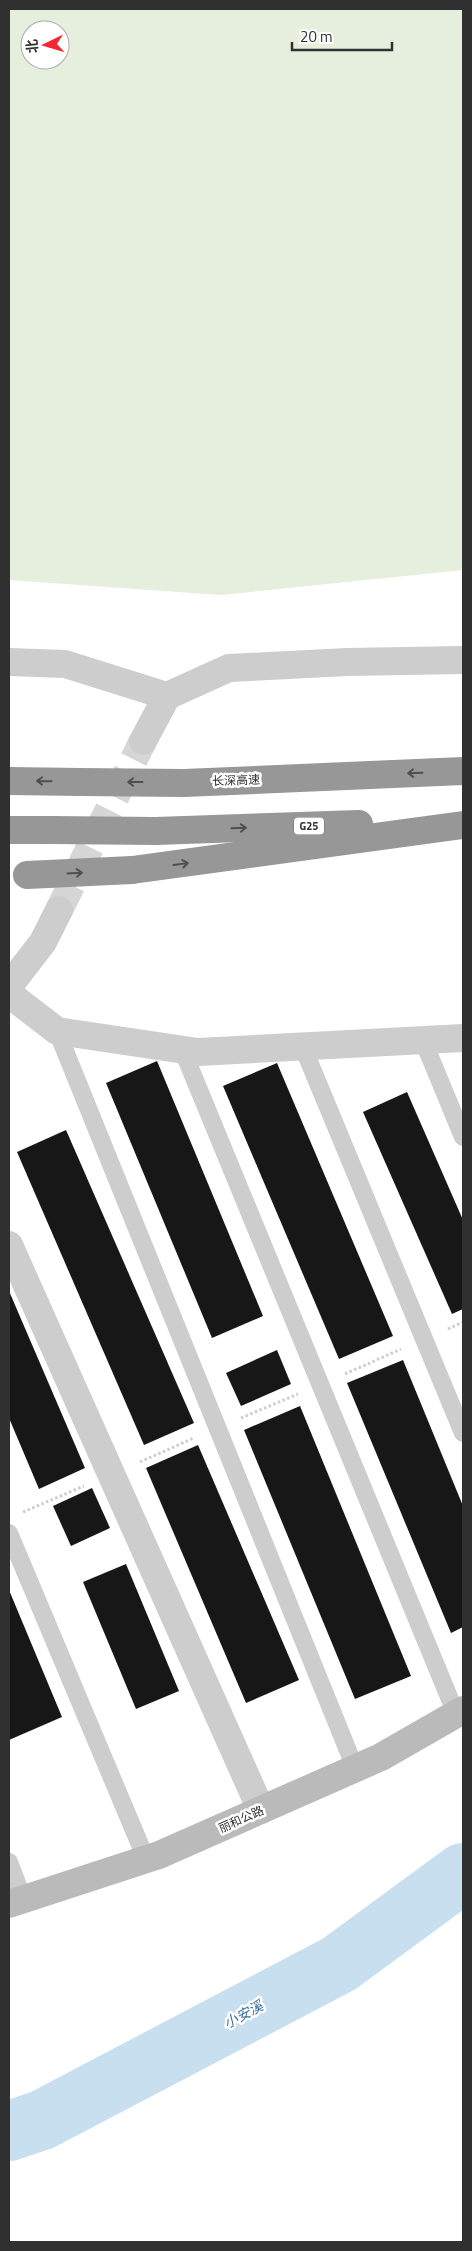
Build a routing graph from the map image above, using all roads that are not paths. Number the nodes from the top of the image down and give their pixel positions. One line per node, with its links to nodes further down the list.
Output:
1 (463, 660): 3 (street)
2 (9, 662): 3 (street)
3 (167, 696): 4 (street)
4 (143, 742)
5 (463, 771): 6 (highway, 长深高速, one-way to 6, bridge)
6 (9, 781)
7 (463, 820): 9 (highway, G25, one-way to 7, bridge)
8 (463, 825): 10 (highway, one-way to 8, bridge)
9 (9, 830)
10 (18, 876)
11 (59, 910): 12 (street)
12 (9, 986)
13 (9, 994): 14 (street)
14 (58, 1031): 18 (street); 24 (lane)
15 (463, 1038): 16 (street)
16 (423, 1040): 17 (street); 19 (lane)
17 (303, 1047): 18 (street); 21 (lane)
18 (183, 1051): 23 (lane)
19 (463, 1137)
20 (9, 1245): 25 (street)
21 (463, 1433)
22 (9, 1533): 26 (lane)
23 (460, 1712): 24 (main road, 丽和公路)
24 (355, 1768): 25 (main road, 丽和公路)
25 (261, 1810): 26 (main road, 丽和公路)
26 (146, 1859): 28 (main road, 丽和公路)
27 (9, 1862): 28 (lane)
28 (16, 1901)

